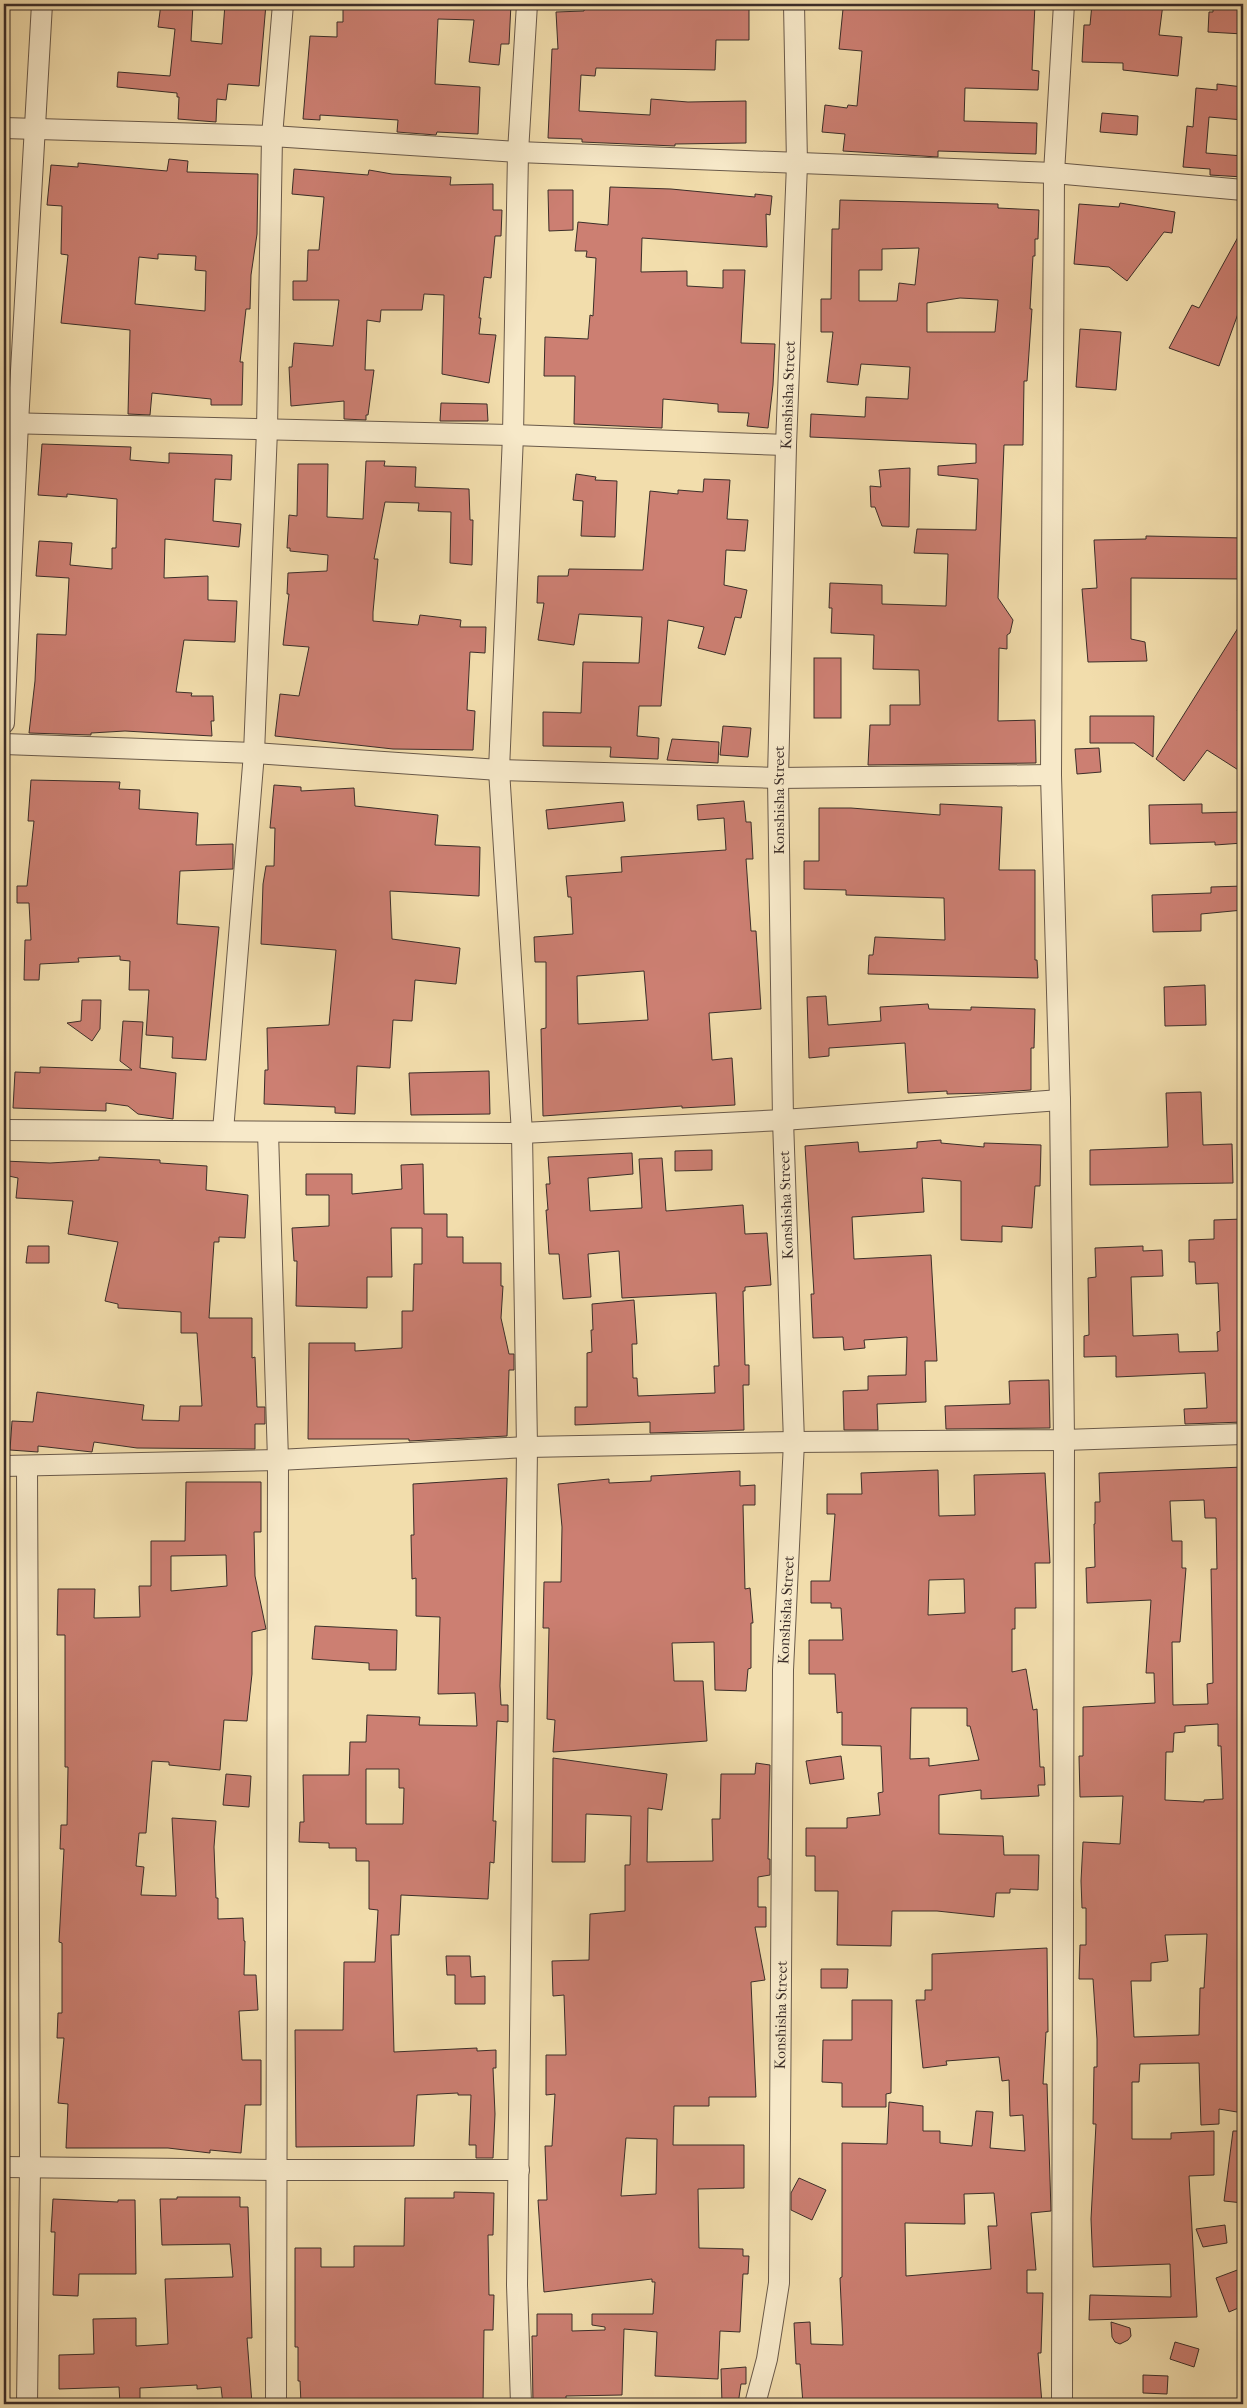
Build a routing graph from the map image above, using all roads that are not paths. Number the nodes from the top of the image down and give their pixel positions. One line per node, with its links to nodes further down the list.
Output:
1 (42, 4): 7 (street)
2 (282, 4): 8 (street)
3 (527, 4): 9 (street)
4 (794, 4): 10 (street, Konshisha Street)
5 (1064, 4): 11 (street)
6 (4, 128): 7 (street)
7 (35, 128): 8 (street); 13 (street)
8 (272, 136): 9 (street); 14 (street)
9 (518, 152): 10 (street); 15 (street)
10 (797, 164): 11 (street); 16 (street, Konshisha Street)
11 (1054, 173): 12 (street); 21 (street)
12 (1243, 190)
13 (11, 423): 14 (street); 17 (street)
14 (267, 430): 15 (street); 19 (street)
15 (513, 435): 16 (street); 20 (street)
16 (786, 445): 22 (street, Konshisha Street)
17 (4, 723)
18 (4, 744): 19 (street)
19 (254, 753): 20 (street); 26 (street)
20 (499, 770): 22 (street); 28 (street)
21 (1051, 775): 22 (street); 23 (street)
22 (778, 778): 24 (street, Konshisha Street)
23 (1060, 1100): 24 (street); 30 (street)
24 (783, 1120): 28 (street); 31 (street, Konshisha Street)
25 (4, 1130): 26 (street)
26 (223, 1131): 27 (street)
27 (268, 1132): 28 (street); 33 (street)
28 (522, 1133): 32 (street)
29 (1243, 1434): 30 (street)
30 (1064, 1440): 31 (street); 44 (street)
31 (794, 1442): 32 (street); 43 (street, Konshisha Street)
32 (527, 1447): 33 (street); 39 (street)
33 (278, 1460): 35 (street); 38 (street)
34 (4, 1466): 35 (street)
35 (27, 1466): 37 (street)
36 (4, 2167): 37 (street)
37 (30, 2167): 38 (street); 40 (street)
38 (276, 2170): 39 (street); 41 (street)
39 (519, 2170): 42 (street)
40 (28, 2404)
41 (276, 2404)
42 (521, 2404)
43 (756, 2404)
44 (1062, 2404)

